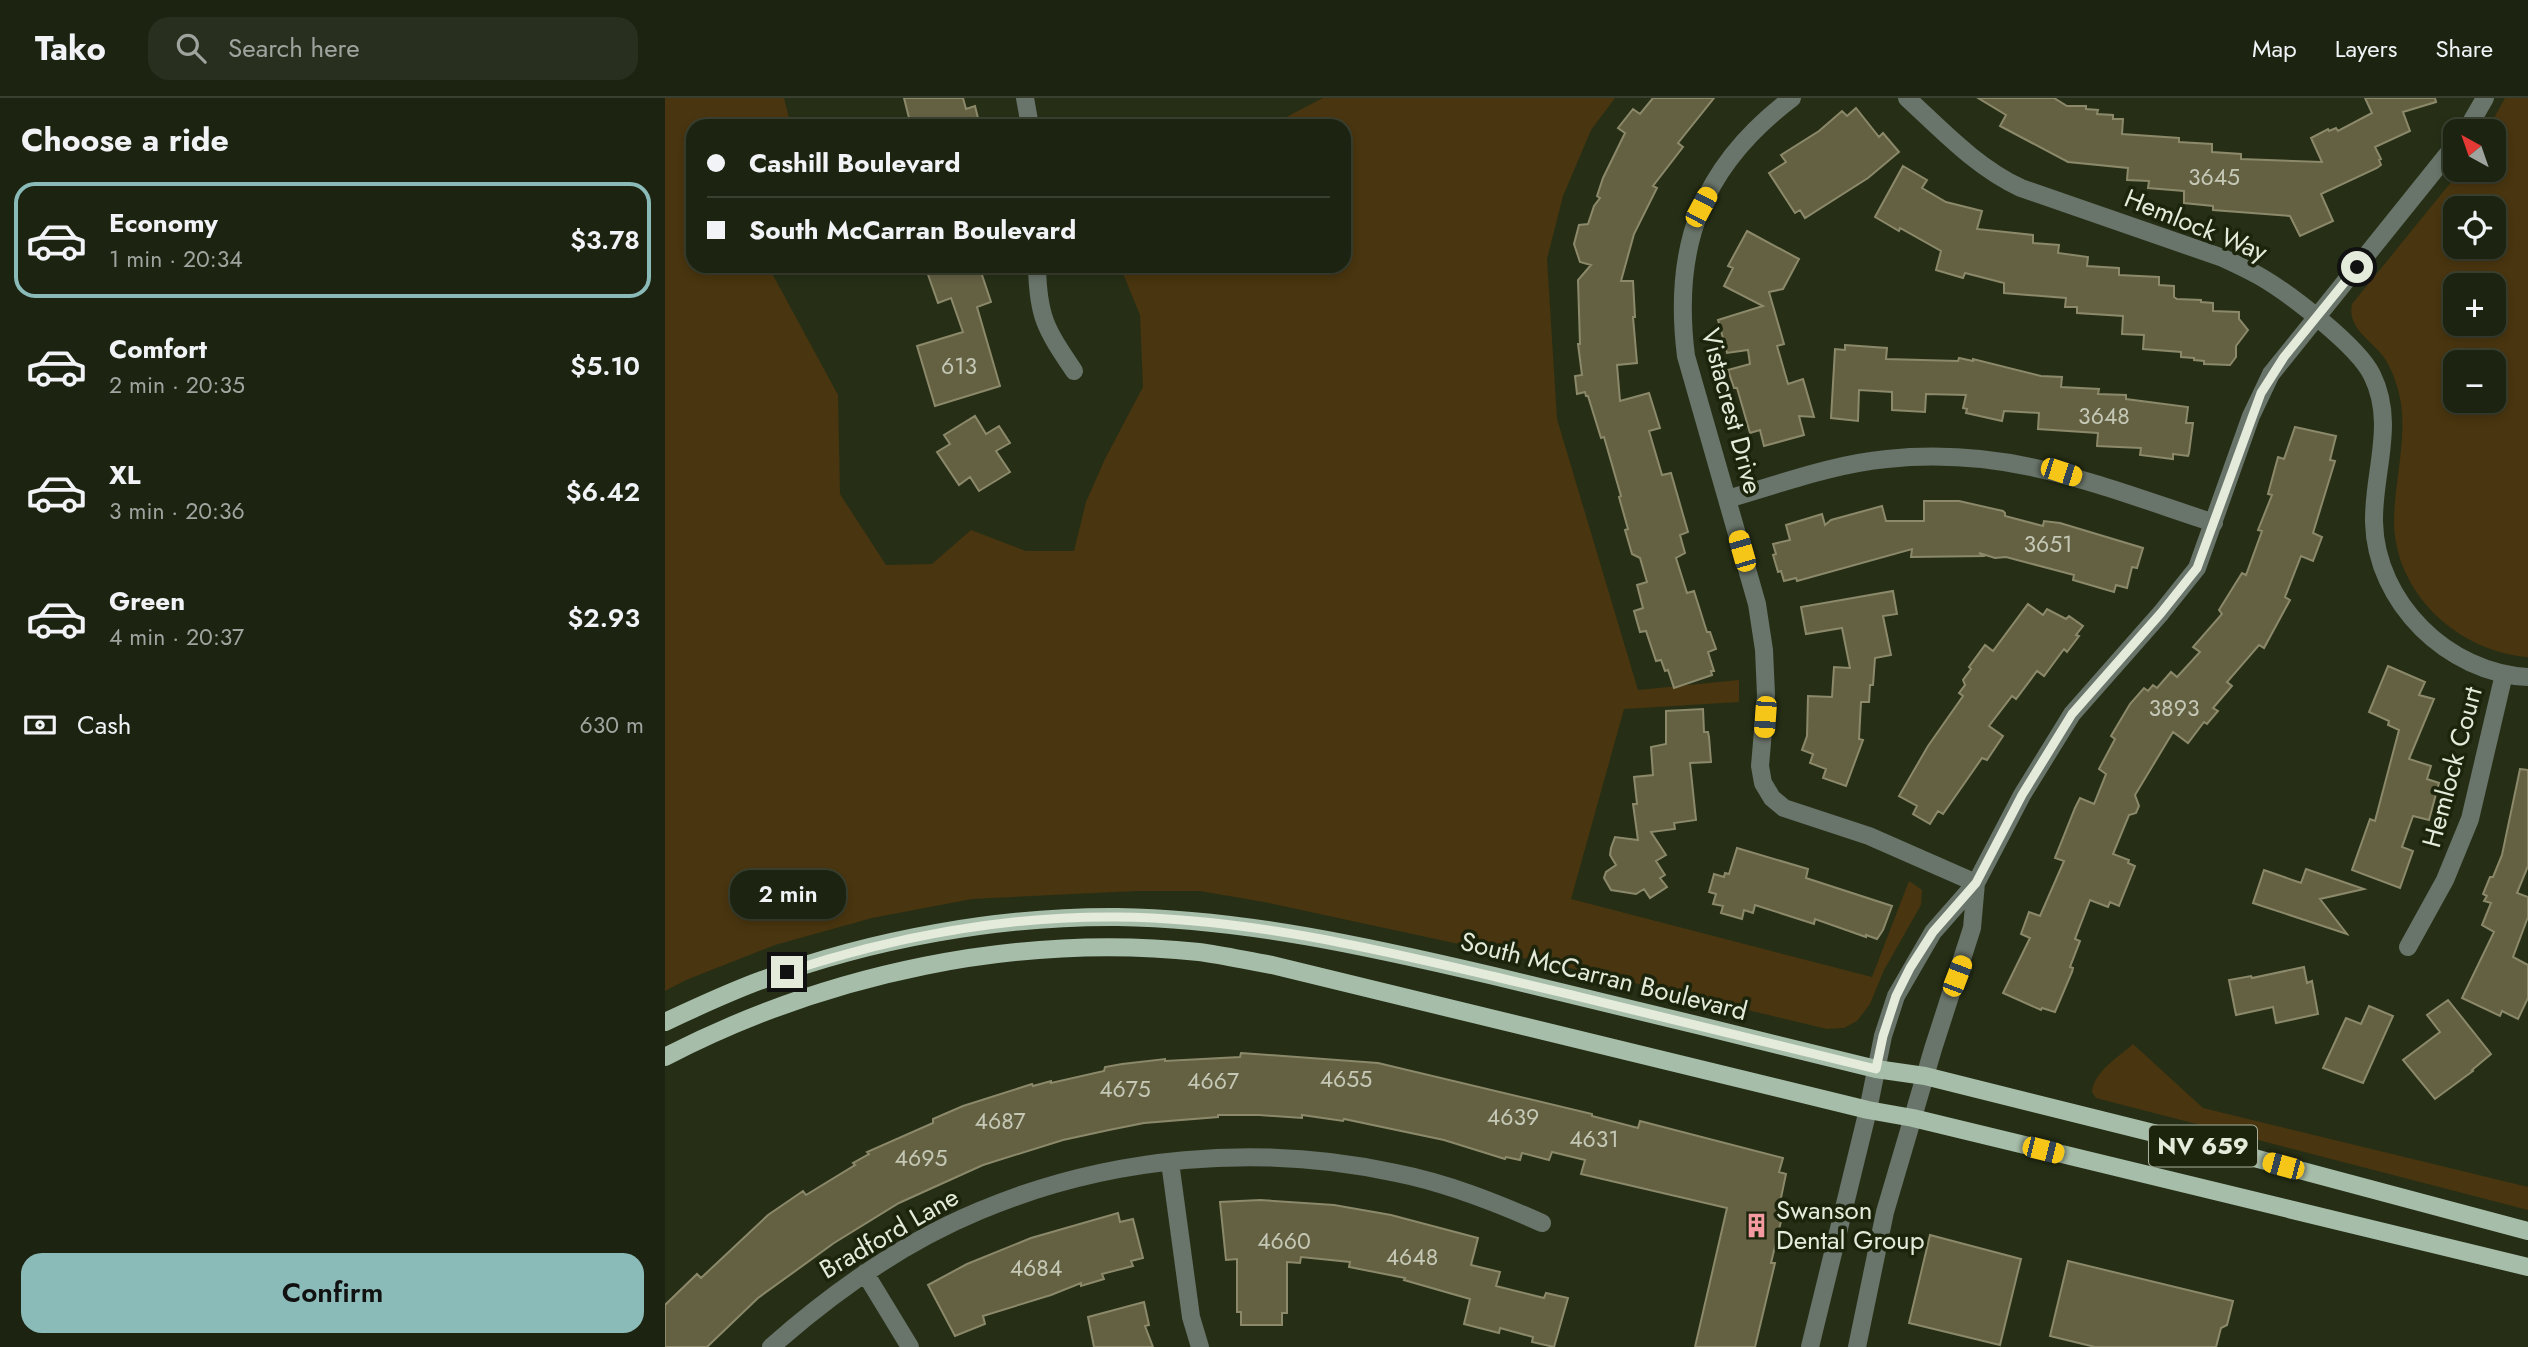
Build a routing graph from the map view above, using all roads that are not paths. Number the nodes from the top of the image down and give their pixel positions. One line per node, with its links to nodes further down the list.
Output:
1 (1025, 98): 5 (street)
2 (1792, 98): 11 (street, Vistacrest Drive)
3 (1907, 98): 9 (street, Hemlock Way)
4 (2485, 98): 6 (street)
5 (1029, 119)
6 (2473, 119)
7 (2443, 160): 9 (street)
8 (1038, 273): 10 (street)
9 (2316, 318): 12 (street); 13 (street, Hemlock Way)
10 (1074, 371)
11 (1727, 499): 12 (street); 15 (street, Vistacrest Drive)
12 (2214, 523): 15 (street)
13 (2504, 674): 14 (street, Hemlock Way); 16 (street, Hemlock Court)
14 (2528, 677)
15 (1976, 883): 19 (street); 20 (street)
16 (2408, 947)
17 (665, 1022): 19 (main road, South McCarran Boulevard / NV 659)
18 (665, 1057): 21 (main road, NV 659)
19 (1876, 1069): 20 (main road, South McCarran Boulevard / NV 659); 21 (street)
20 (1925, 1076): 22 (street); 25 (main road, South McCarran Boulevard / NV 659)
21 (1868, 1110): 22 (main road, NV 659); 31 (street)
22 (1913, 1118): 26 (main road, NV 659); 32 (street)
23 (1170, 1162): 24 (street, Bradford Lane); 27 (street, Bradford Lane); 30 (street)
24 (1542, 1223)
25 (2528, 1231)
26 (2528, 1267)
27 (865, 1273): 28 (street, Bradford Lane); 29 (street)
28 (771, 1347)
29 (911, 1347)
30 (1200, 1347)
31 (1810, 1347)
32 (1857, 1347)

